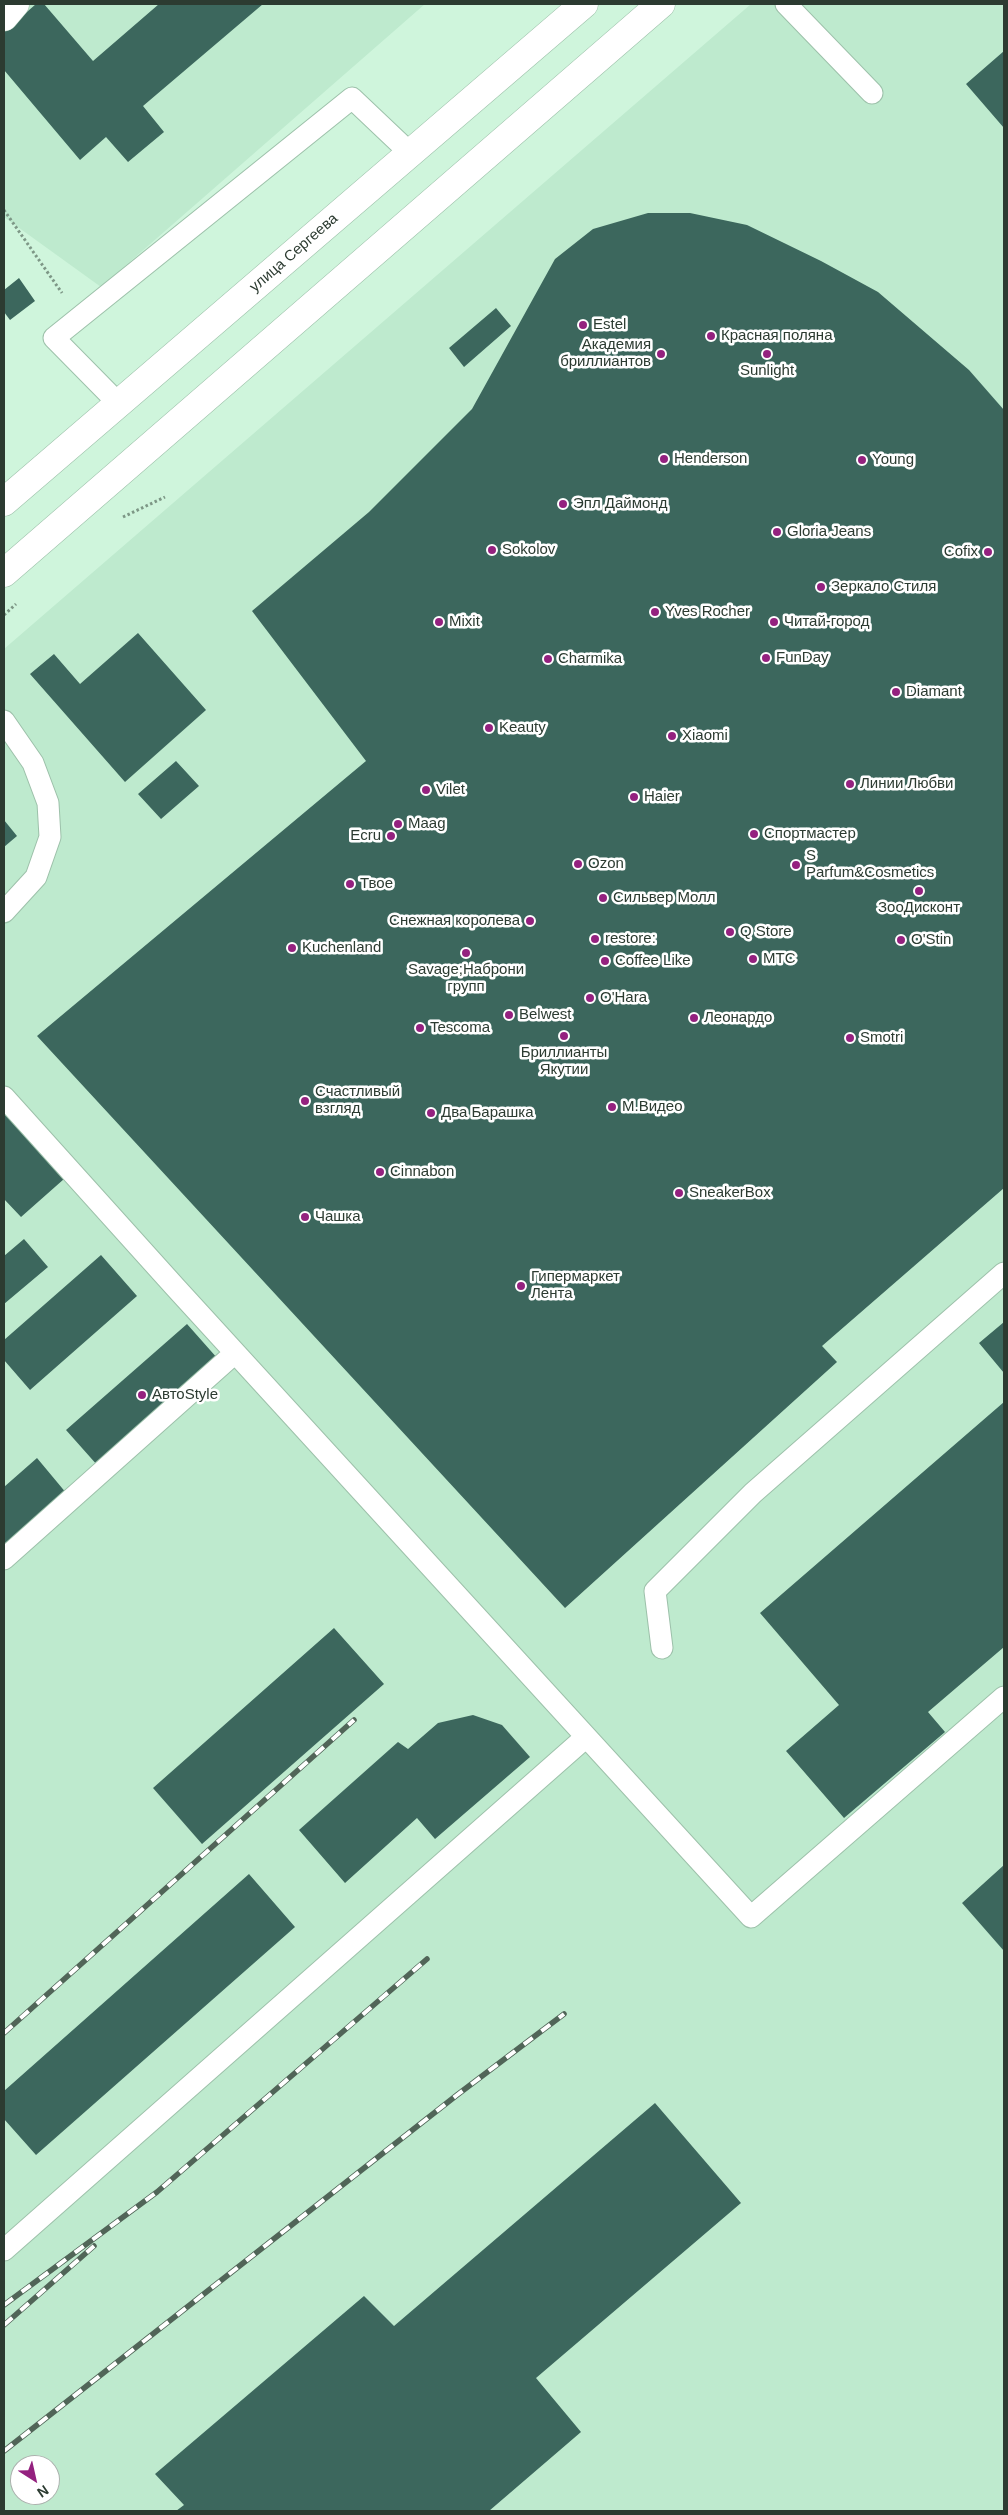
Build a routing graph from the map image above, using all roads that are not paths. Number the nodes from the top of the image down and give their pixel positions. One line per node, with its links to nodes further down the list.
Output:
1 (15, 4): 6 (main road)
2 (584, 4): 5 (main road, улица Сергеева)
3 (661, 4): 11 (main road)
4 (786, 4): 7 (lane)
5 (560, 15): 8 (main road, улица Сергеева)
6 (4, 17)
7 (872, 93)
8 (410, 153): 9 (main road, улица Сергеева); 9 (lane)
9 (119, 404): 10 (main road, улица Сергеева)
10 (4, 502)
11 (4, 573)
12 (4, 721): 13 (lane)
13 (4, 912)
14 (4, 1097): 16 (lane)
15 (1004, 1273): 18 (lane)
16 (235, 1353): 17 (lane); 20 (lane)
17 (4, 1559)
18 (662, 1648)
19 (1004, 1697): 20 (lane)
20 (586, 1737): 21 (lane)
21 (4, 2250)

